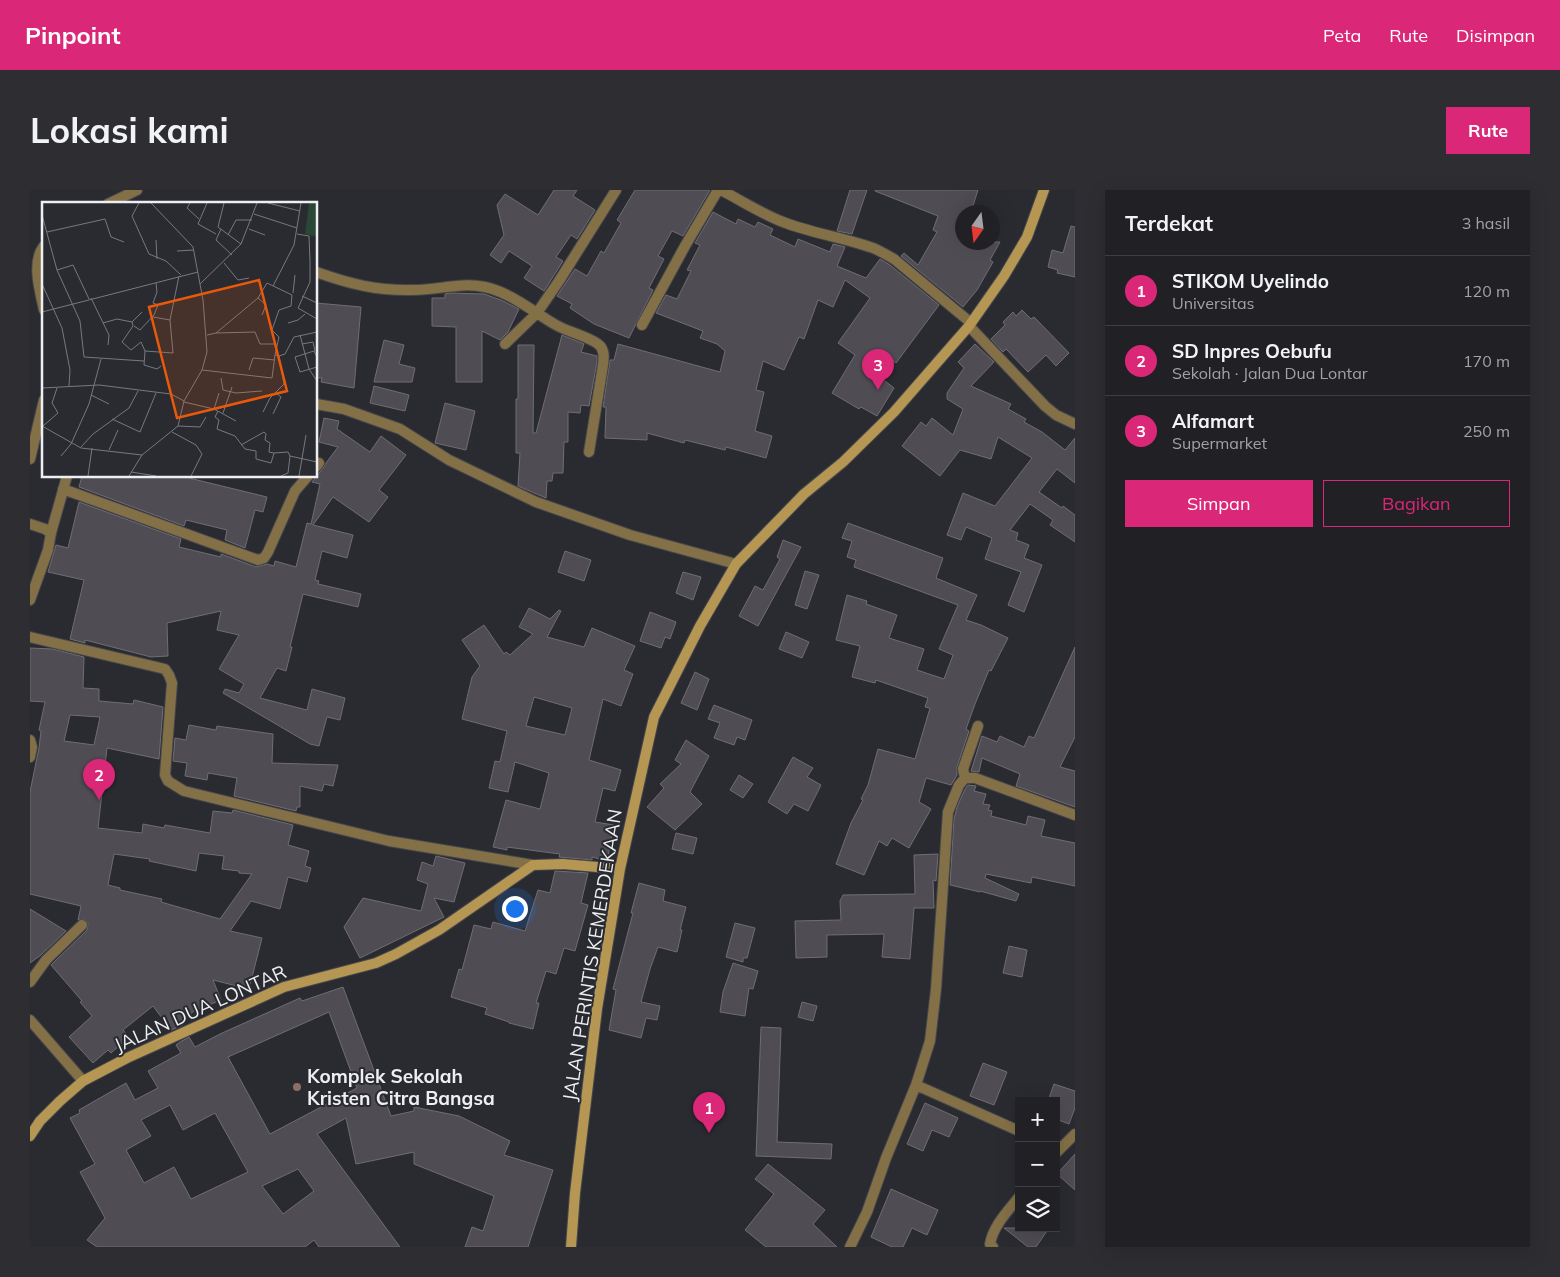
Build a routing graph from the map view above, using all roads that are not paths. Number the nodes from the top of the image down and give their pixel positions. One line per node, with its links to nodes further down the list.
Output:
1 (616, 190): 9 (street)
2 (720, 190): 10 (street); 11 (street)
3 (1044, 190): 10 (street, JALAN PERINTIS KEMERDEKAAN)
4 (131, 191): 5 (street)
5 (112, 202)
6 (42, 249): 8 (street)
7 (318, 273): 9 (street)
8 (42, 296)
9 (537, 313): 12 (street); 16 (street)
10 (970, 324): 15 (street); 23 (street, JALAN PERINTIS KEMERDEKAAN)
11 (642, 326)
12 (505, 344)
13 (318, 404): 23 (street)
14 (42, 408): 17 (street)
15 (1075, 424)
16 (588, 452)
17 (30, 459)
18 (66, 478): 20 (street)
19 (306, 478): 20 (street)
20 (63, 490): 22 (street)
21 (30, 524): 22 (street)
22 (51, 533): 24 (street)
23 (736, 564): 32 (street, JALAN PERINTIS KEMERDEKAAN)
24 (30, 600)
25 (30, 637): 31 (street)
26 (978, 726): 29 (street)
27 (30, 740): 28 (street)
28 (30, 758)
29 (965, 778): 30 (street); 37 (street)
30 (1075, 816)
31 (533, 865): 32 (street); 36 (street, JALAN DUA LONTAR)
32 (620, 868): 43 (street, JALAN PERINTIS KEMERDEKAAN)
33 (82, 925): 34 (street)
34 (30, 982)
35 (30, 1020): 36 (street)
36 (83, 1081): 40 (street, JALAN DUA LONTAR)
37 (916, 1085): 38 (street); 44 (street)
38 (1015, 1129)
39 (1075, 1134): 41 (street)
40 (30, 1136)
41 (1060, 1148)
42 (1015, 1202): 45 (street)
43 (571, 1247)
44 (850, 1247)
45 (993, 1247)

